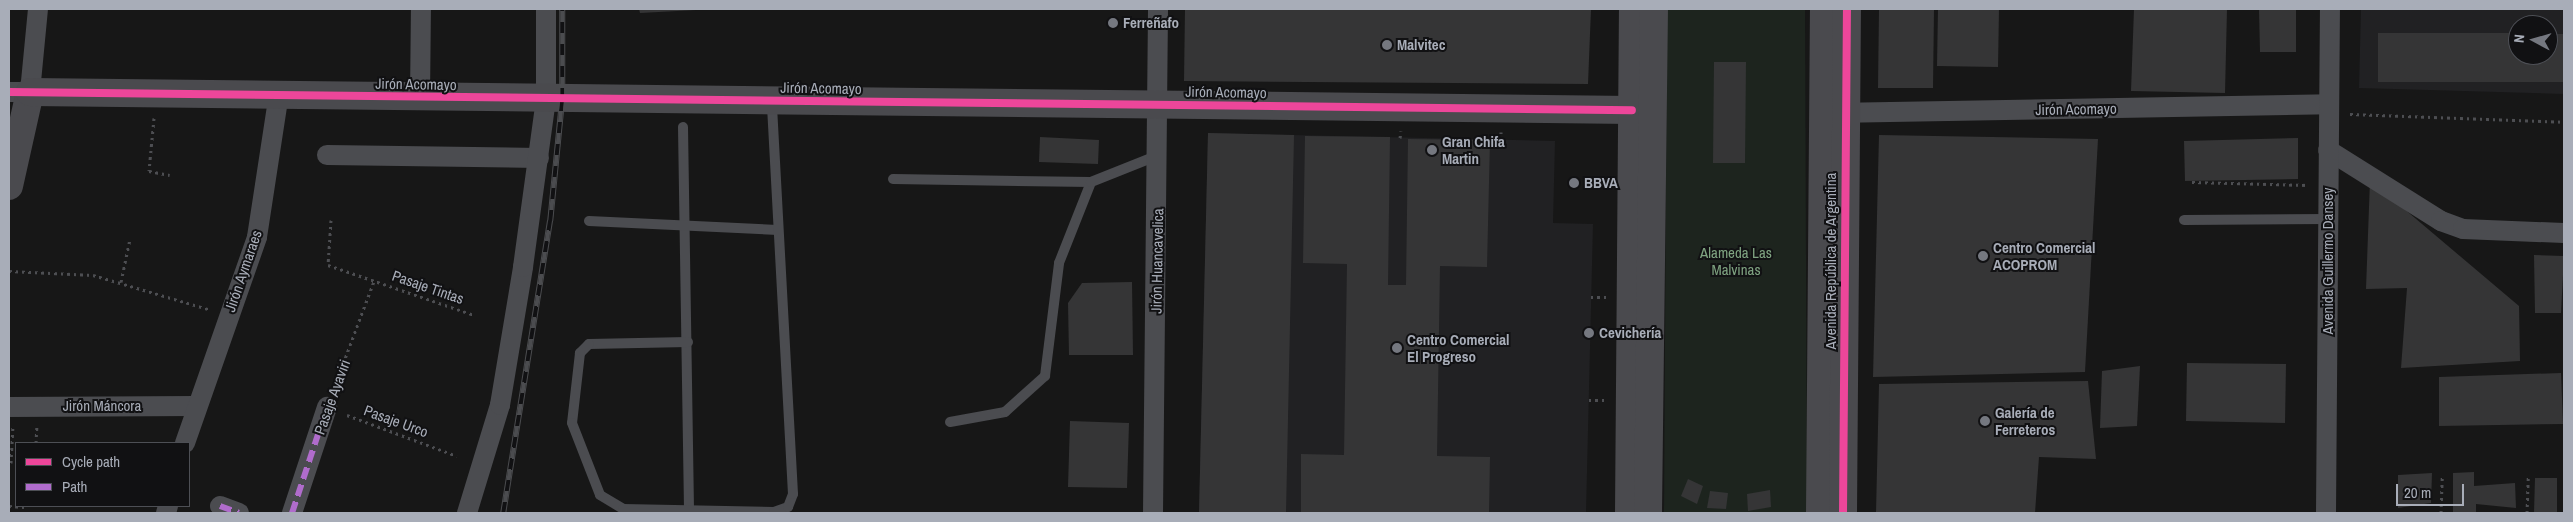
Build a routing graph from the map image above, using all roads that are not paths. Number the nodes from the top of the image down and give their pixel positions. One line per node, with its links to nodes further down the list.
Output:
1 (38, 9): 10 (street)
2 (421, 9): 12 (street)
3 (546, 9): 13 (street)
4 (1158, 9): 15 (street, Jirón Huancavelica)
5 (1633, 9): 17 (street)
6 (1654, 9): 46 (street)
7 (1824, 9): 18 (street, Avenida República de Argentina)
8 (1847, 9): 18 (street, Avenida República de Argentina)
9 (2330, 9): 16 (street, Avenida Guillermo Dansey)
10 (19, 92): 11 (street, Jirón Acomayo); 26 (street)
11 (279, 94): 12 (street, Jirón Acomayo); 34 (street, Jirón Aymaraes)
12 (420, 98): 13 (street, Jirón Acomayo)
13 (546, 99): 14 (street, Jirón Acomayo); 23 (street)
14 (772, 101): 15 (street, Jirón Acomayo); 31 (lane)
15 (1159, 106): 17 (street, Jirón Acomayo); 22 (street, Jirón Huancavelica)
16 (2329, 109): 18 (street, Jirón Acomayo); 20 (street, Avenida Guillermo Dansey)
17 (1632, 110): 45 (street)
18 (1835, 113): 47 (street, Avenida República de Argentina); 48 (street, Avenida República de Argentina)
19 (683, 127): 30 (lane)
20 (2328, 150): 27 (street, Avenida Guillermo Dansey); 32 (street)
21 (327, 155): 23 (street)
22 (1159, 155): 25 (lane); 44 (street, Jirón Huancavelica)
23 (539, 158): 43 (street)
24 (893, 179): 25 (lane)
25 (1091, 182): 37 (lane)
26 (9, 186)
27 (2328, 219): 28 (lane); 49 (street, Avenida Guillermo Dansey)
28 (2184, 220)
29 (589, 221): 30 (lane)
30 (687, 223): 31 (lane); 33 (lane)
31 (778, 230): 40 (lane)
32 (2564, 233)
33 (688, 342): 40 (lane); 40 (lane)
34 (196, 406): 35 (street, Jirón Máncora); 38 (street, Jirón Aymaraes)
35 (12, 407)
36 (327, 408): 42 (street, Pasaje Ayaviri)
37 (950, 422)
38 (185, 442)
39 (220, 506): 41 (street)
40 (689, 511)
41 (239, 513)
42 (292, 513)
43 (467, 513)
44 (1152, 513)
45 (1629, 513)
46 (1648, 513)
47 (1820, 513)
48 (1843, 513)
49 (2326, 513)

